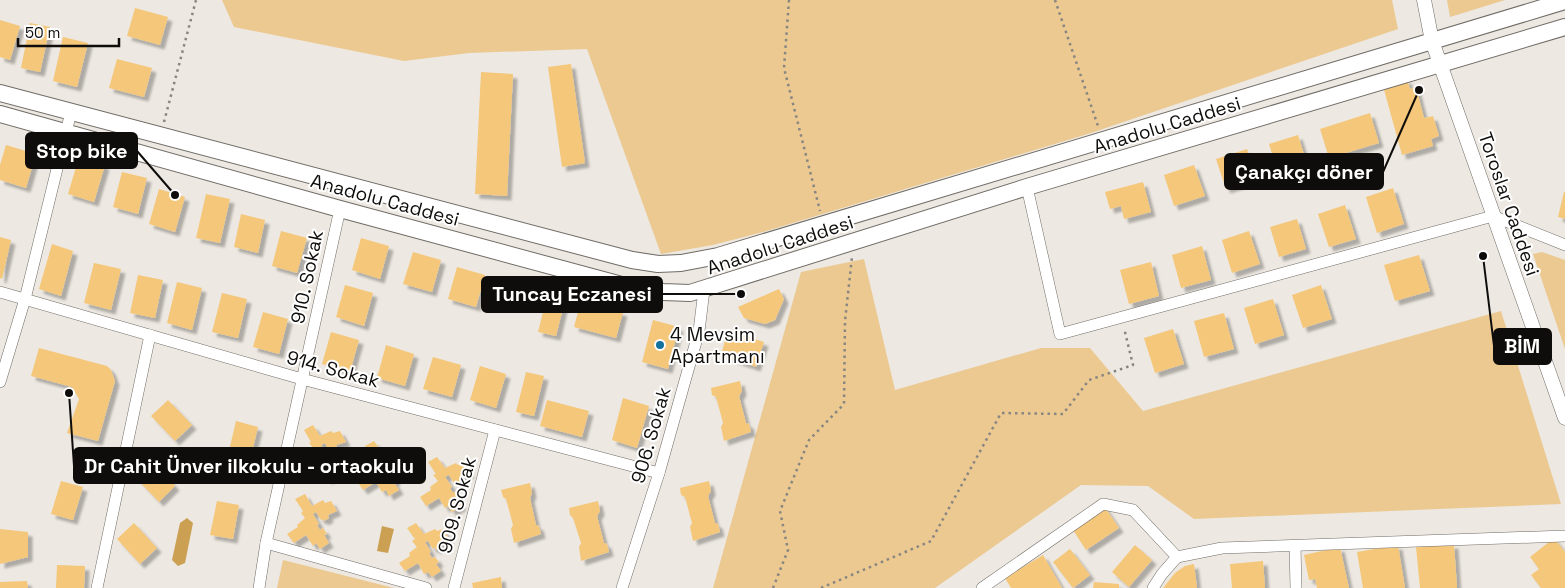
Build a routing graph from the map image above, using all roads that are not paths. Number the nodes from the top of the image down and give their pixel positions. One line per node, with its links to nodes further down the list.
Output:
1 (1424, 0): 4 (street, Toroslar Caddesi)
2 (1565, 1): 4 (main road, Anadolu Caddesi)
3 (1565, 27): 5 (main road, Anadolu Caddesi)
4 (1432, 41): 5 (street, Toroslar Caddesi); 7 (main road, Anadolu Caddesi)
5 (1440, 64): 10 (main road, Anadolu Caddesi); 12 (street, Toroslar Caddesi)
6 (0, 93): 7 (main road, Anadolu Caddesi)
7 (71, 112): 9 (street)
8 (0, 114): 9 (main road, Anadolu Caddesi)
9 (67, 132): 11 (main road, Anadolu Caddesi); 16 (street)
10 (1027, 187): 12 (street); 14 (main road, Anadolu Caddesi)
11 (340, 209): 14 (main road, Anadolu Caddesi); 18 (street, 910. Sokak)
12 (1493, 216): 13 (street); 20 (street, Toroslar Caddesi)
13 (1565, 245)
14 (704, 290): 22 (street, 906. Sokak)
15 (0, 292): 16 (street, 914. Sokak)
16 (25, 298): 17 (street, 914. Sokak); 19 (street)
17 (150, 335): 18 (street, 914. Sokak); 27 (street)
18 (302, 379): 21 (street, 914. Sokak); 24 (street, 910. Sokak)
19 (0, 382)
20 (1565, 418)
21 (495, 430): 22 (street, 914. Sokak); 30 (street, 909. Sokak)
22 (659, 473): 31 (street, 906. Sokak)
23 (1565, 536): 25 (street)
24 (266, 543): 28 (street, 910. Sokak); 29 (street)
25 (1295, 546): 26 (street); 34 (street)
26 (1177, 557): 32 (street); 33 (street)
27 (97, 588)
28 (259, 588)
29 (426, 588)
30 (454, 588)
31 (622, 588)
32 (982, 588)
33 (1153, 588)
34 (1296, 588)

